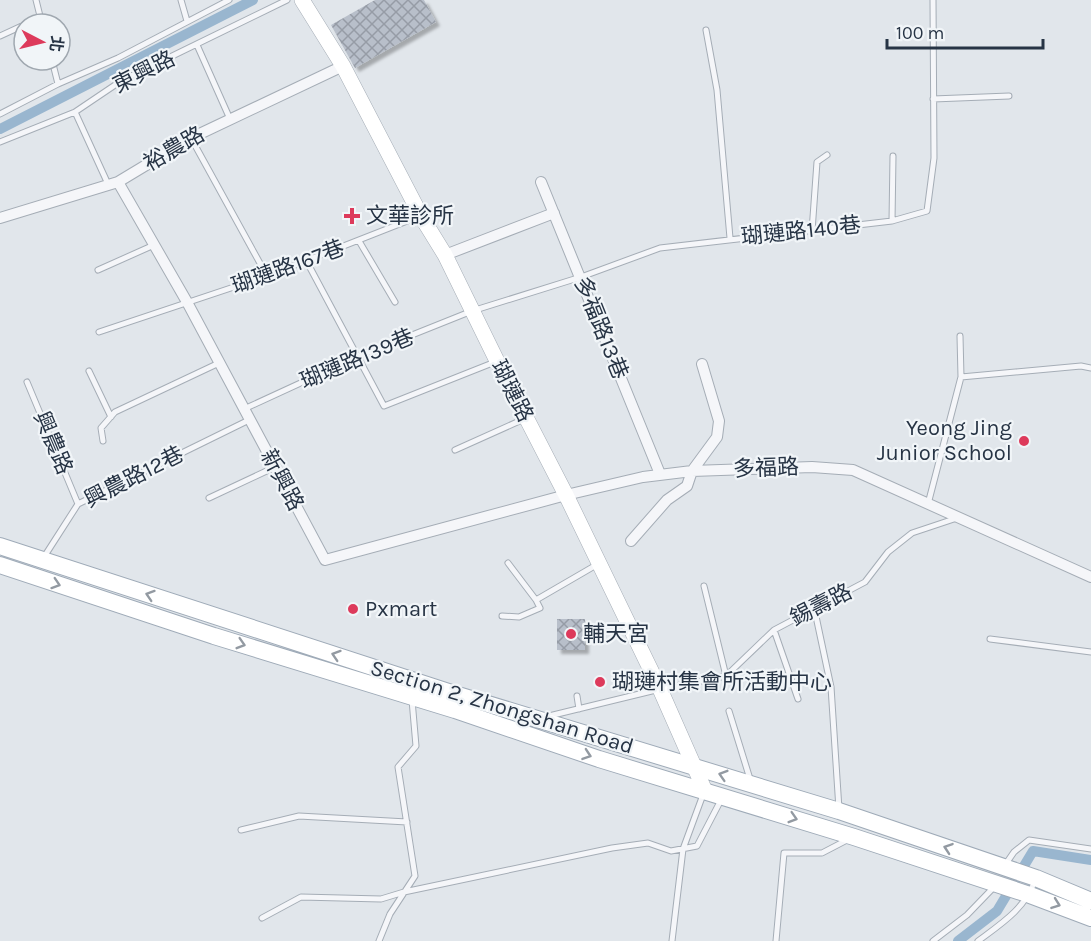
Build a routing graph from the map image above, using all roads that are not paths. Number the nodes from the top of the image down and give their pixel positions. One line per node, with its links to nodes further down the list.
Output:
1 (181, 0): 6 (lane)
2 (229, 0): 6 (lane)
3 (287, 0): 8 (lane, 東興路)
4 (302, 0): 9 (street, 瑚璉路)
5 (933, 0): 13 (lane, 瑚璉路140巷)
6 (187, 21): 11 (lane)
7 (706, 30): 28 (lane)
8 (197, 45): 14 (lane, 東興路); 16 (lane)
9 (343, 66): 16 (street, 裕農路); 24 (street, 瑚璉路)
10 (55, 72): 11 (lane)
11 (58, 84): 15 (lane)
12 (1009, 96): 13 (lane)
13 (933, 99): 26 (lane, 瑚璉路140巷)
14 (75, 112): 18 (lane, 東興路); 22 (lane, 新興路)
15 (0, 114)
16 (230, 119): 17 (street, 裕農路)
17 (191, 138): 22 (street, 裕農路); 34 (lane)
18 (0, 142)
19 (827, 155): 27 (lane)
20 (893, 156): 26 (lane)
21 (541, 182): 23 (street, 多福路13巷)
22 (113, 183): 25 (street, 裕農路); 30 (street, 新興路)
23 (554, 213): 31 (street); 35 (street, 多福路13巷)
24 (421, 216): 29 (lane, 瑚璉路167巷); 31 (street, 瑚璉路)
25 (0, 218)
26 (892, 221): 27 (lane, 瑚璉路140巷)
27 (812, 231): 28 (lane, 瑚璉路140巷)
28 (730, 238): 35 (lane, 瑚璉路140巷)
29 (359, 241): 32 (lane, 瑚璉路167巷); 37 (lane)
30 (154, 245): 33 (lane); 36 (street, 新興路)
31 (445, 255): 38 (street, 瑚璉路)
32 (307, 261): 34 (lane, 瑚璉路167巷); 41 (lane)
33 (98, 270)
34 (267, 276): 36 (lane, 瑚璉路167巷)
35 (581, 277): 38 (lane, 瑚璉路140巷); 56 (street, 多福路13巷)
36 (187, 302): 39 (lane, 瑚璉路167巷); 43 (street, 新興路)
37 (395, 302)
38 (472, 311): 41 (lane, 瑚璉路139巷); 42 (street, 瑚璉路)
39 (99, 332)
40 (960, 336): 47 (lane)
41 (357, 357): 42 (lane); 49 (lane, 瑚璉路139巷)
42 (496, 361): 51 (street, 瑚璉路)
43 (219, 363): 49 (street, 新興路); 50 (lane)
44 (702, 364): 55 (street)
45 (1091, 368): 47 (lane)
46 (88, 371): 50 (lane)
47 (961, 377): 60 (lane)
48 (27, 382): 59 (lane, 興農路)
49 (247, 415): 54 (street, 新興路); 59 (lane, 興農路12巷)
50 (111, 417): 52 (lane)
51 (526, 418): 53 (lane); 57 (street, 瑚璉路)
52 (103, 441)
53 (455, 450)
54 (275, 467): 57 (street, 新興路); 58 (lane)
55 (692, 471): 56 (street, 多福路); 60 (street, 多福路); 62 (street)
56 (660, 474): 57 (street, 多福路)
57 (566, 495): 66 (street, 瑚璉路)
58 (209, 498)
59 (78, 504): 64 (lane, 興農路12巷)
60 (928, 504): 61 (street, 多福路)
61 (959, 518): 68 (street); 71 (lane, 錫壽路)
62 (631, 541)
63 (0, 546): 64 (main road, Section 2, Zhongshan Road)
64 (42, 561): 77 (main road, Section 2, Zhongshan Road, one-way to 64)
65 (508, 562): 70 (lane)
66 (599, 563): 70 (lane); 78 (street, 瑚璉路)
67 (0, 565): 77 (main road, Section 2, Zhongshan Road, one-way to 77)
68 (1091, 577)
69 (704, 586): 76 (lane)
70 (536, 600): 72 (lane)
71 (814, 607): 73 (lane, 錫壽路); 88 (lane)
72 (502, 616)
73 (774, 630): 76 (lane, 錫壽路); 80 (lane)
74 (990, 639): 75 (lane)
75 (1091, 652)
76 (726, 676): 78 (lane)
77 (415, 689): 83 (main road, Section 2, Zhongshan Road); 86 (main road, Section 2, Zhongshan Road, one-way to 86); 89 (lane)
78 (660, 689): 81 (lane); 84 (street, 瑚璉路)
79 (577, 696): 81 (lane)
80 (798, 699)
81 (579, 709): 83 (lane)
82 (729, 711): 85 (lane)
83 (538, 719): 84 (main road, Section 2, Zhongshan Road)
84 (694, 767): 85 (main road, Section 2, Zhongshan Road, one-way to 84); 86 (street, 瑚璉路)
85 (751, 784): 88 (main road, Section 2, Zhongshan Road)
86 (705, 791): 87 (main road, Section 2, Zhongshan Road); 92 (lane)
87 (723, 796): 91 (main road, Section 2, Zhongshan Road, one-way to 91); 92 (lane)
88 (840, 811): 94 (main road, Section 2, Zhongshan Road, one-way to 88)
89 (407, 822): 90 (lane); 97 (lane)
90 (241, 830)
91 (854, 837): 96 (main road, Section 2, Zhongshan Road); 104 (lane)
92 (683, 849): 97 (lane); 103 (lane)
93 (1091, 849): 94 (lane)
94 (1004, 867): 95 (main road, Section 2, Zhongshan Road); 96 (lane)
95 (1031, 877): 98 (lane); 99 (main road, Section 2, Zhongshan Road)
96 (997, 884): 98 (main road, Section 2, Zhongshan Road); 105 (lane)
97 (404, 892): 100 (lane); 102 (lane)
98 (1025, 894): 101 (main road, Section 2, Zhongshan Road, one-way to 101); 106 (lane)
99 (1091, 901)
100 (262, 918)
101 (1091, 918)
102 (379, 941)
103 (672, 941)
104 (776, 941)
105 (933, 941)
106 (978, 941)

